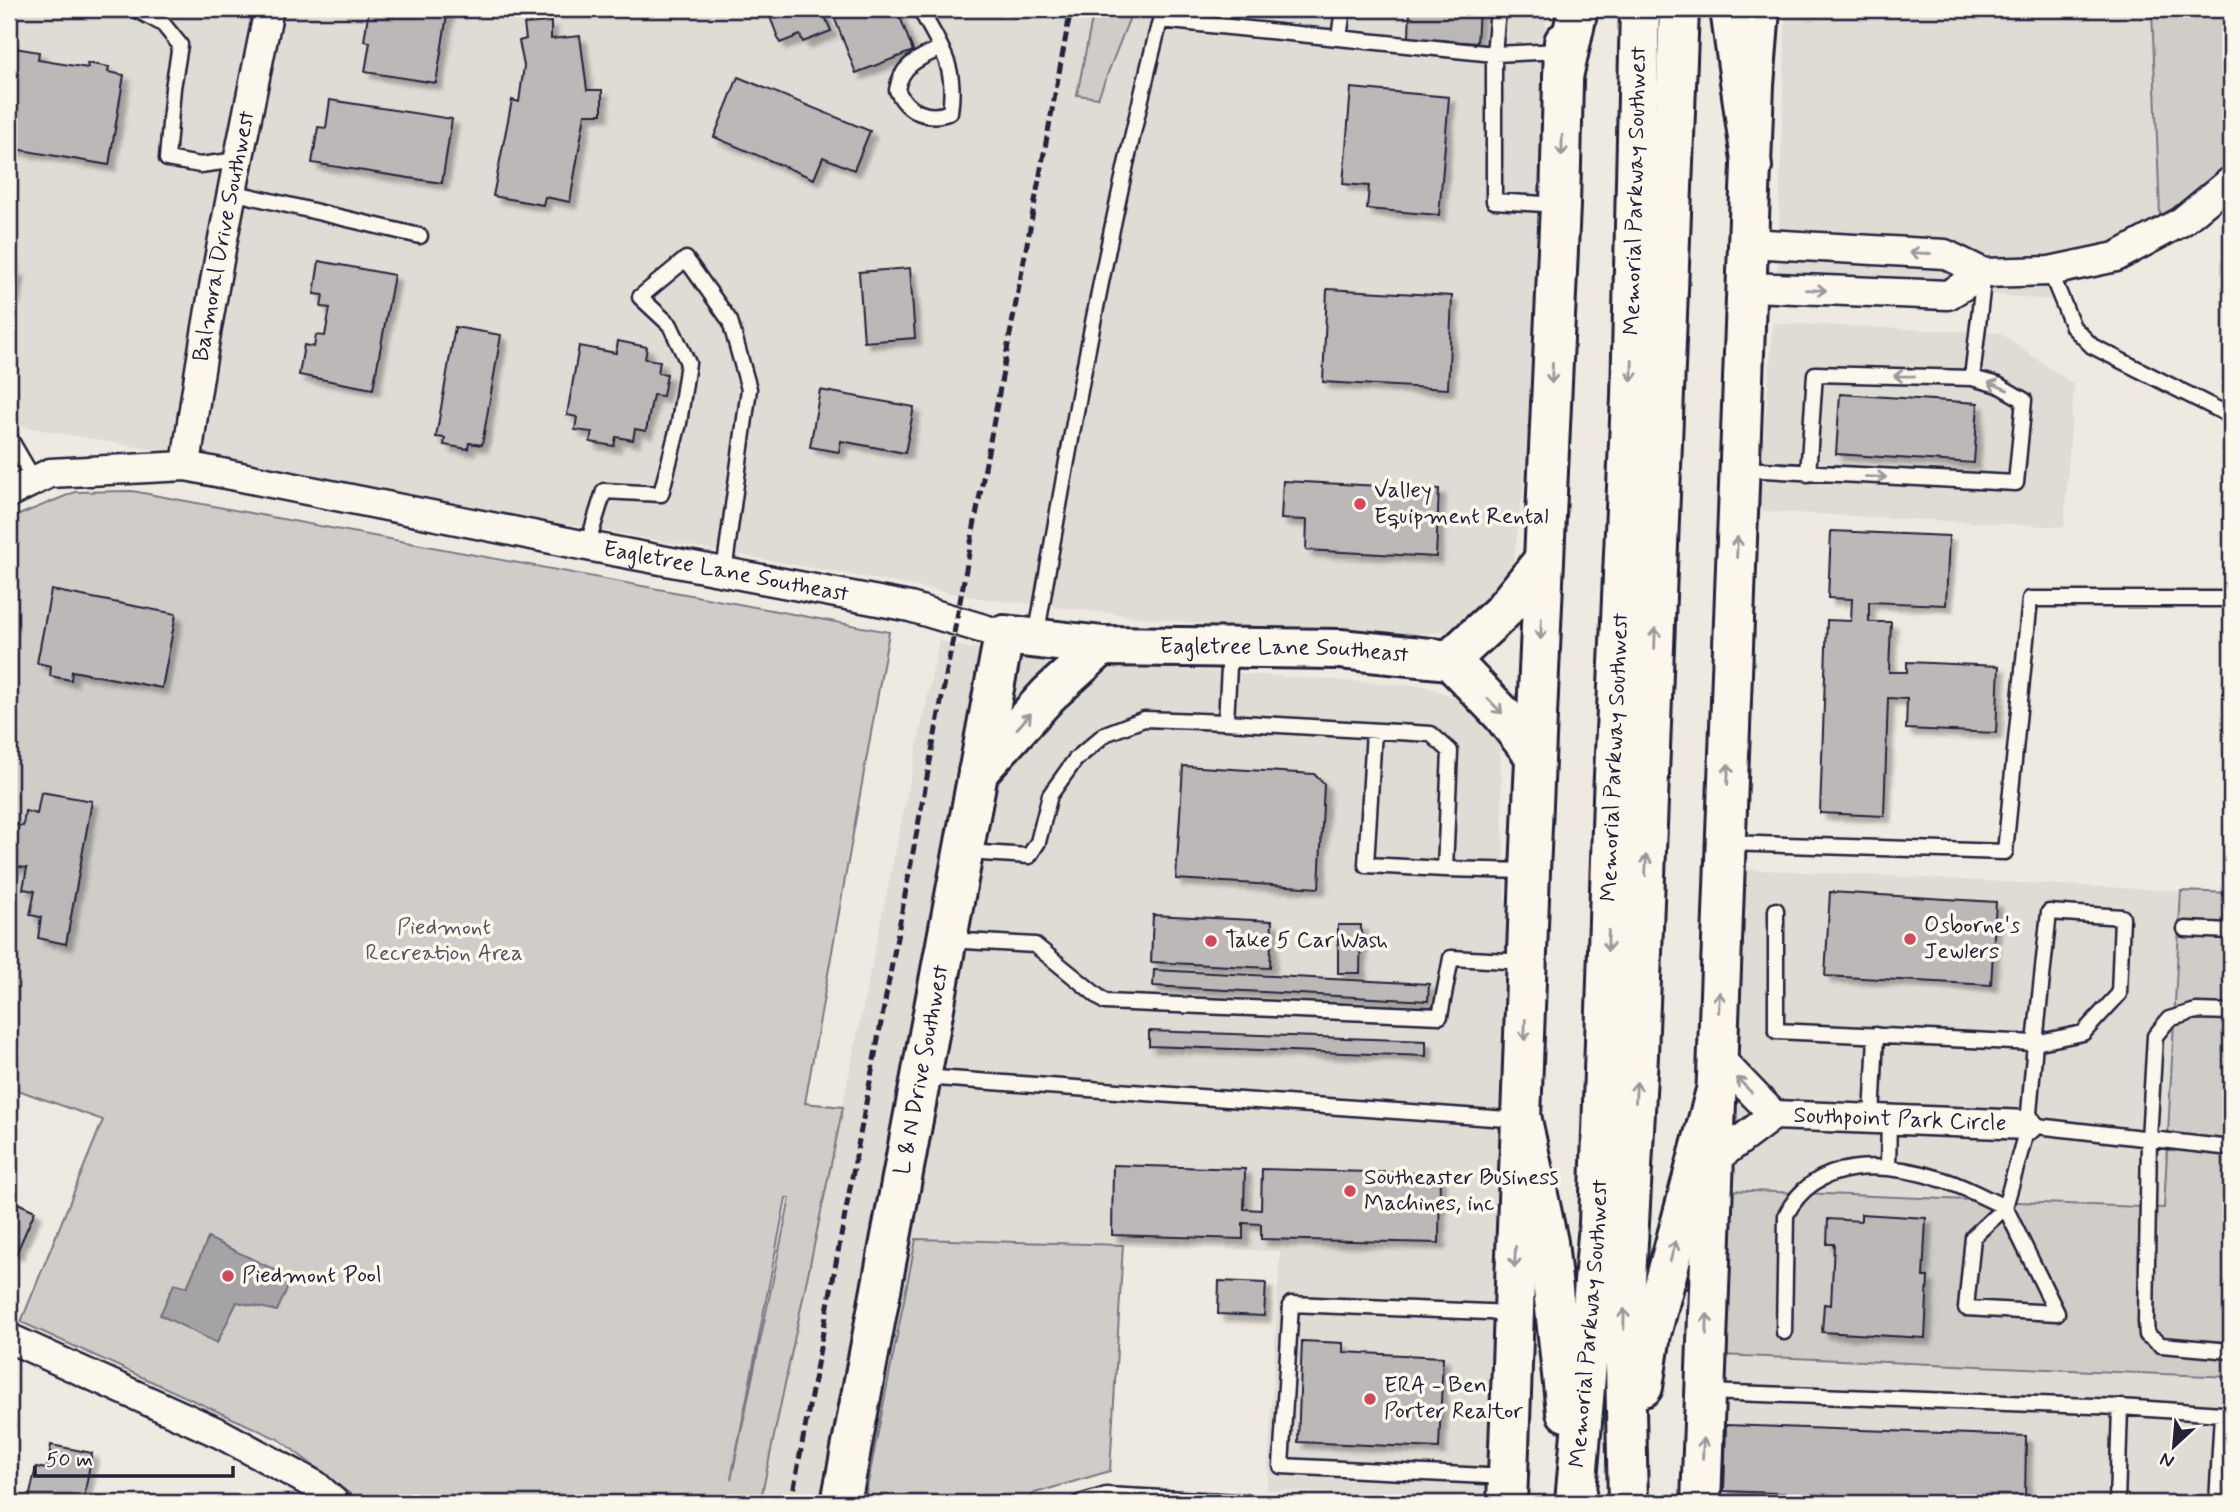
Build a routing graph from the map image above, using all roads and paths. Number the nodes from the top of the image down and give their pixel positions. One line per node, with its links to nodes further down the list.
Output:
1 (135, 9): 17 (lane)
2 (269, 9): 17 (street, Balmoral Drive Southwest)
3 (920, 9): 14 (lane)
4 (1343, 9): 13 (lane)
5 (1498, 9): 15 (lane)
6 (1565, 9): 16 (main road)
7 (1578, 9): 16 (main road)
8 (1640, 9): 82 (main road, Memorial Parkway Southwest, one-way to 82)
9 (1679, 9): 77 (main road, Memorial Parkway Southwest, one-way to 9)
10 (1730, 9): 18 (main road)
11 (1760, 9): 18 (main road)
12 (1162, 14): 13 (lane); 39 (lane)
13 (1339, 38): 15 (lane)
14 (941, 48): 14 (lane)
15 (1494, 54): 16 (lane); 21 (lane)
16 (1563, 64): 21 (main road, one-way to 21)
17 (238, 160): 20 (street, Balmoral Drive Southwest)
18 (1752, 167): 23 (main road)
19 (2231, 181): 24 (street)
20 (232, 192): 22 (lane); 30 (street, Balmoral Drive Southwest)
21 (1560, 205): 36 (main road, one-way to 36)
22 (419, 236)
23 (1749, 243): 25 (street, one-way to 23); 26 (main road)
24 (2050, 271): 25 (street); 28 (lane)
25 (1984, 273): 26 (street, one-way to 25); 27 (lane)
26 (1748, 287): 31 (main road)
27 (1972, 378): 32 (lane, one-way to 32); 32 (lane, one-way to 27)
28 (2231, 416)
29 (9, 437): 33 (lane)
30 (186, 466): 33 (street, Eagletree Lane Southeast); 35 (street, Eagletree Lane Southeast)
31 (1741, 469): 32 (lane); 47 (main road, one-way to 31)
32 (1808, 474)
33 (34, 480): 34 (street, Eagletree Lane Southeast)
34 (9, 493)
35 (587, 546): 37 (street, Eagletree Lane Southeast); 37 (lane)
36 (1543, 561): 42 (main road); 45 (main road, one-way to 45)
37 (724, 572): 39 (street, Eagletree Lane Southeast)
38 (2231, 599): 47 (lane)
39 (1020, 637): 40 (main road, Eagletree Lane Southeast); 46 (main road, L & N Drive Southwest)
40 (1102, 646): 41 (main road, Eagletree Lane Southeast); 46 (main road, one-way to 40)
41 (1230, 647): 42 (main road, Eagletree Lane Southeast); 43 (lane)
42 (1450, 660): 45 (main road, one-way to 45)
43 (1226, 722): 44 (lane); 48 (lane)
44 (1374, 731): 49 (lane); 49 (lane)
45 (1535, 756): 50 (main road)
46 (978, 772): 48 (main road, L & N Drive Southwest)
47 (1725, 843): 60 (main road, one-way to 47)
48 (963, 852): 54 (main road, L & N Drive Southwest)
49 (1445, 869): 50 (lane)
50 (1530, 871): 55 (main road)
51 (1776, 910): 57 (lane)
52 (2185, 929): 53 (lane)
53 (2231, 930)
54 (946, 940): 55 (lane); 59 (main road, L & N Drive Southwest)
55 (1528, 962): 63 (main road, one-way to 63)
56 (2231, 1012): 65 (lane)
57 (1876, 1035): 58 (lane); 62 (lane)
58 (2035, 1043): 58 (lane); 64 (lane)
59 (921, 1076): 63 (lane); 79 (main road, L & N Drive Southwest)
60 (1716, 1076): 61 (street, one-way to 60); 67 (main road); 77 (main road, one-way to 60)
61 (1774, 1115): 62 (street, Southpoint Park Circle); 67 (street)
62 (1881, 1119): 64 (street, Southpoint Park Circle); 68 (lane)
63 (1522, 1120): 70 (main road, one-way to 70); 82 (main road)
64 (2028, 1125): 65 (lane); 69 (lane)
65 (2149, 1139): 66 (lane); 73 (lane)
66 (2231, 1148)
67 (1714, 1160): 74 (main road, one-way to 67)
68 (1888, 1167): 69 (lane); 71 (lane)
69 (2005, 1207): 69 (lane)
70 (1512, 1313): 76 (main road); 76 (lane)
71 (1784, 1332)
72 (9, 1338): 78 (street)
73 (2231, 1351)
74 (1705, 1392): 75 (lane); 83 (main road, one-way to 74)
75 (2120, 1407): 84 (lane); 85 (lane)
76 (1508, 1490)
77 (1628, 1494)
78 (335, 1503)
79 (841, 1503)
80 (1079, 1503): 81 (lane)
81 (1258, 1503)
82 (1575, 1503)
83 (1701, 1503)
84 (2117, 1503)
85 (2217, 1503)

